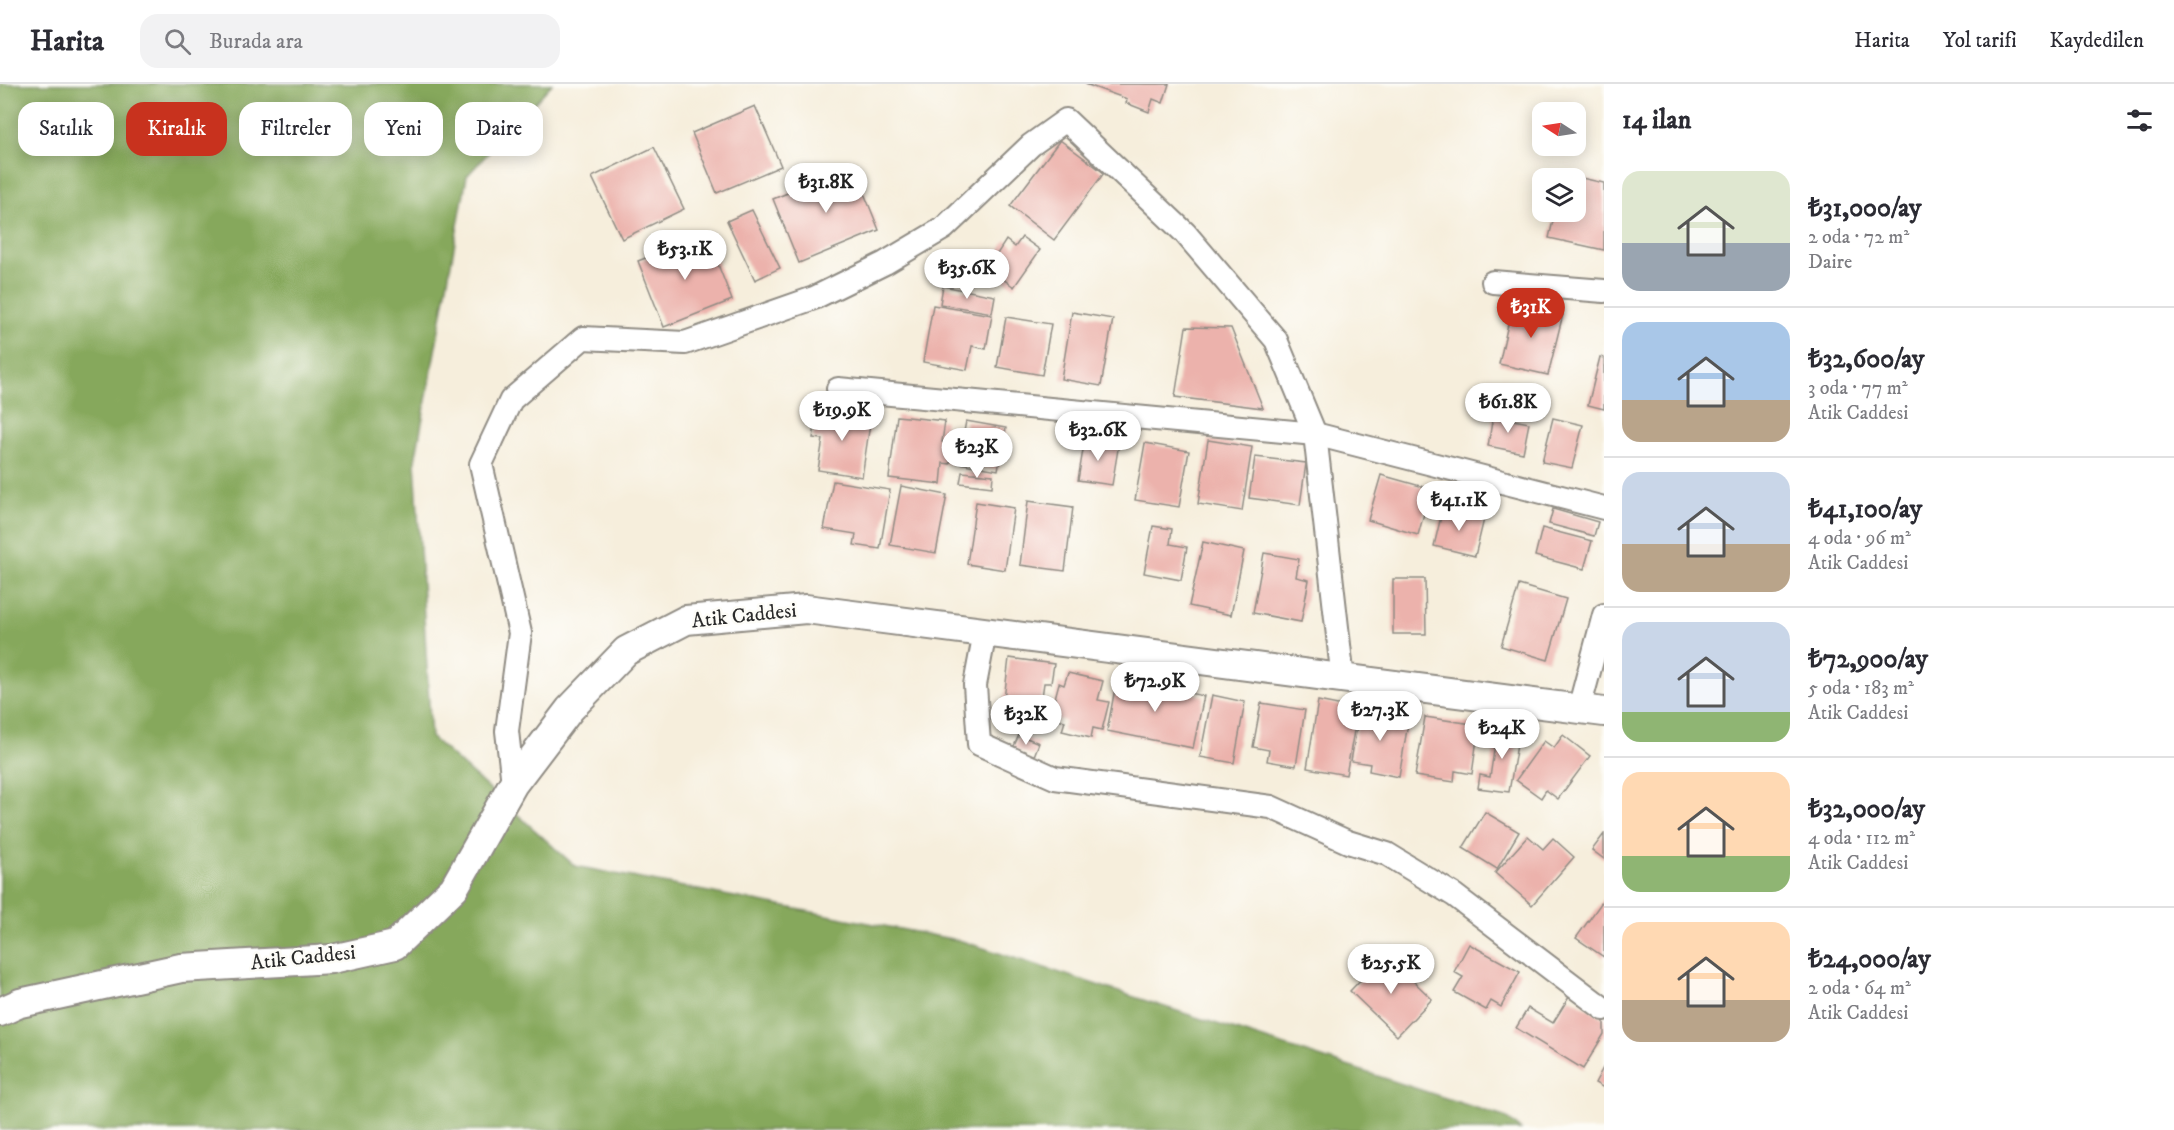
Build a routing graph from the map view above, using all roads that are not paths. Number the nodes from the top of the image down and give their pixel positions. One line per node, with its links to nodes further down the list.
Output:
1 (1493, 282): 2 (street)
2 (1604, 291)
3 (838, 389): 4 (street)
4 (1315, 434): 5 (street); 8 (street); 10 (street)
5 (1604, 508)
6 (1604, 615): 9 (street)
7 (985, 632): 8 (street, Atik Caddesi); 10 (street, Atik Caddesi); 11 (street)
8 (1343, 680): 9 (street, Atik Caddesi)
9 (1592, 710)
10 (513, 784): 12 (street, Atik Caddesi)
11 (1604, 1009)
12 (0, 1012)

